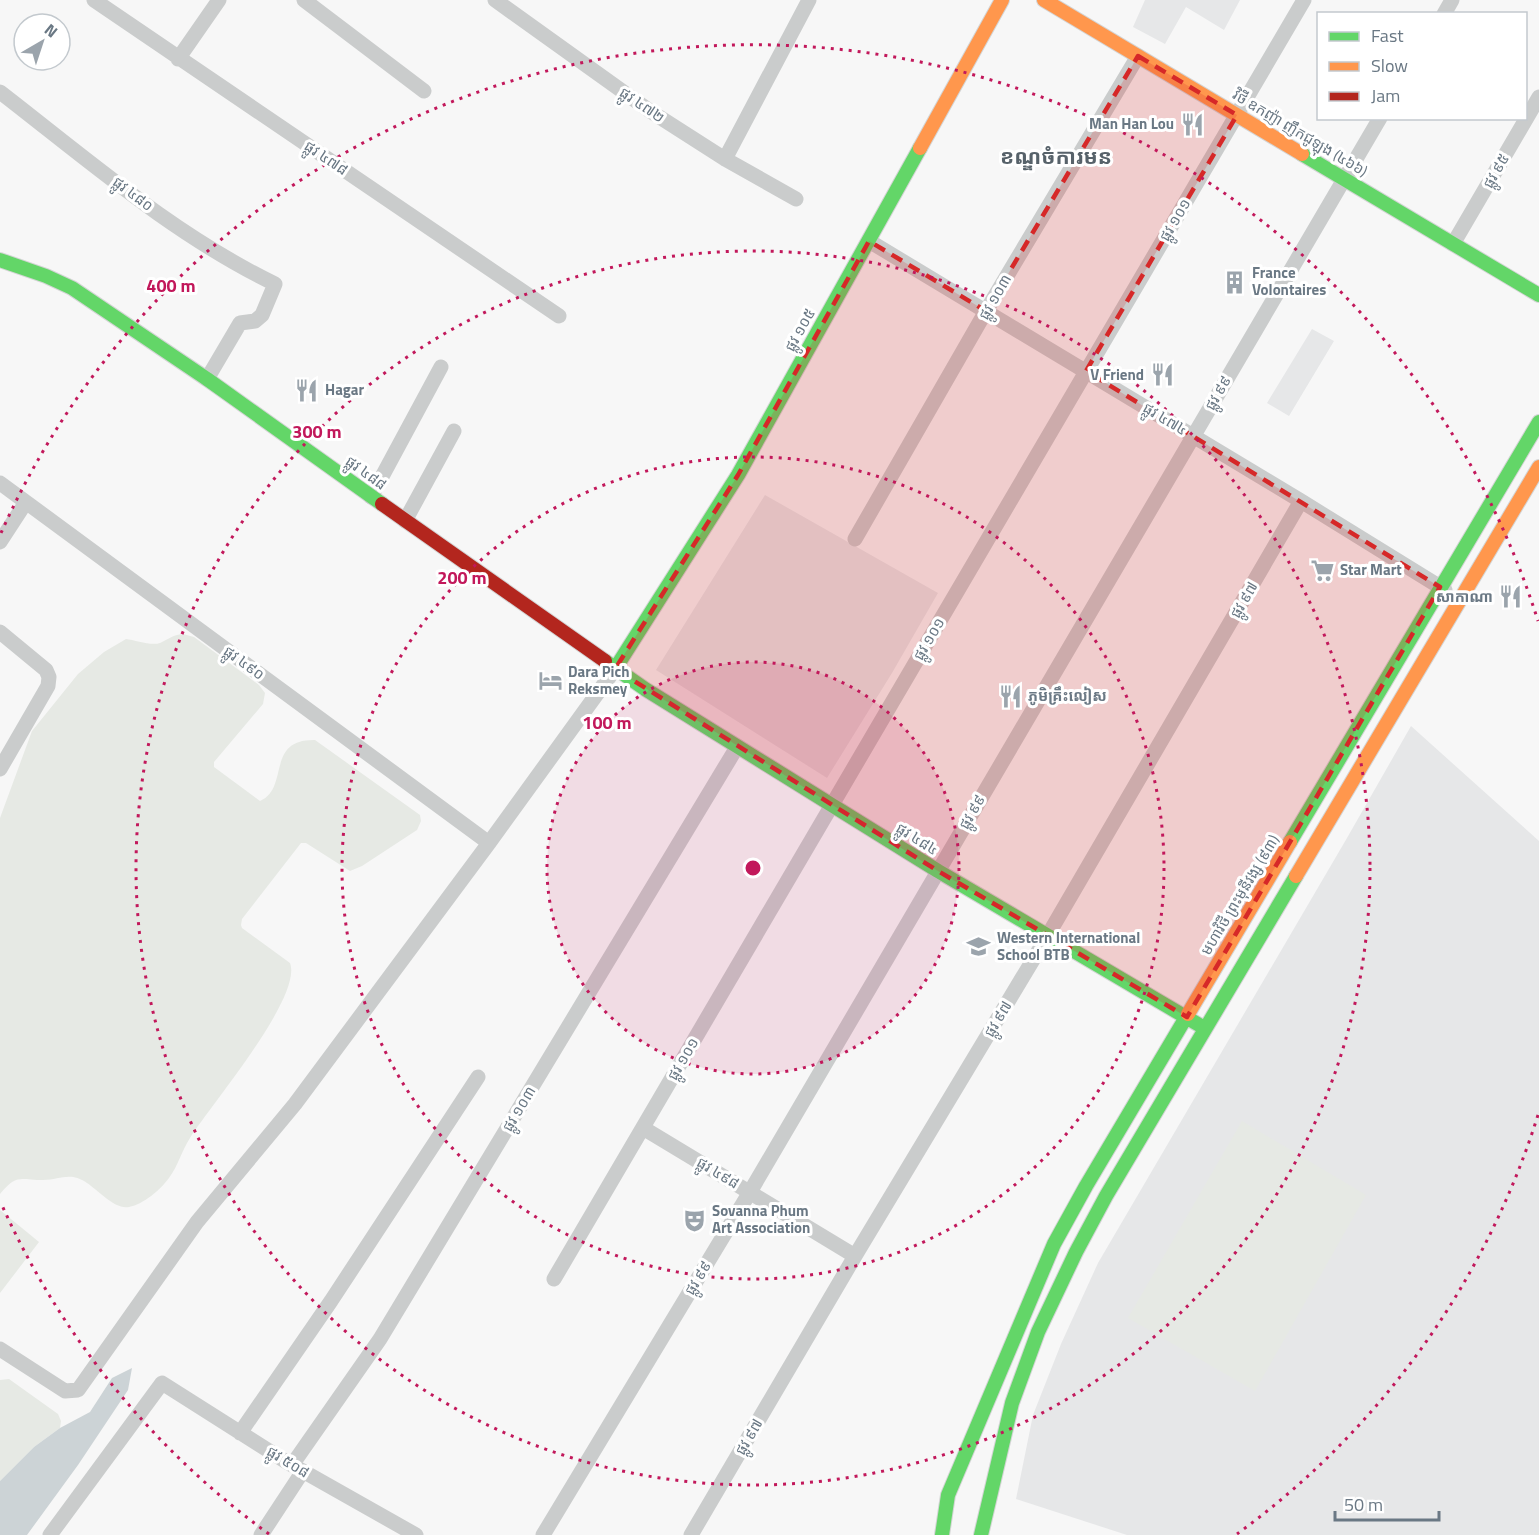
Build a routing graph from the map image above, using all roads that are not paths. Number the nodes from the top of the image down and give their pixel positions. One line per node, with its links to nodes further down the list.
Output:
1 (94, 0): 10 (street, ផ្លូវ ៤៧៨)
2 (219, 0): 10 (street)
3 (304, 0): 12 (street)
4 (495, 0): 18 (street, ផ្លូវ ៤៧២)
5 (809, 0): 18 (street)
6 (1002, 0): 21 (main road, ផ្លូវ ១០៥)
7 (1044, 0): 9 (main road, វិថី ឧកញ៉ា ញឹកជូឡុង (៤៦៦))
8 (1304, 0): 14 (street, ផ្លូវ ១០១)
9 (1138, 56): 14 (main road, វិថី ឧកញ៉ា ញឹកជូឡុង (៤៦៦)); 25 (street, ផ្លូវ ១០៣)
10 (178, 59): 26 (street, ផ្លូវ ៤៧៨)
11 (0, 92): 29 (street, ផ្លូវ ៤៨០)
12 (424, 92)
13 (1539, 97): 15 (street, ផ្លូវ ៩៥)
14 (1237, 115): 19 (main road, វិថី ឧកញ៉ា ញឹកជូឡុង (៤៦៦)); 28 (street, ផ្លូវ ១០១)
15 (1527, 118)
16 (1379, 120): 19 (street, ផ្លូវ ៩៩)
17 (1526, 120): 22 (street, ផ្លូវ ៩៥)
18 (726, 159): 20 (street, ផ្លូវ ៤៧២)
19 (1343, 178): 22 (main road, វិថី ឧកញ៉ា ញឹកជូឡុង (៤៦៦)); 32 (street, ផ្លូវ ៩៩)
20 (796, 199)
21 (869, 241): 25 (street, ផ្លូវ ៤៧៤); 44 (main road, ផ្លូវ ១០៥)
22 (1453, 244): 24 (main road, វិថី ឧកញ៉ា ញឹកជូឡុង (៤៦៦))
23 (0, 260): 29 (main road, ផ្លូវ ៤៨៨)
24 (1539, 295)
25 (986, 311): 28 (street, ផ្លូវ ៤៧៤); 39 (street, ផ្លូវ ១០៣)
26 (559, 316)
27 (441, 367): 35 (street)
28 (1086, 372): 32 (street, ផ្លូវ ៤៧៤); 47 (street, ផ្លូវ ១០១)
29 (207, 379): 35 (main road, ផ្លូវ ៤៨៨)
30 (1539, 422): 41 (main road, មហាវិថី ព្រះមុនីវង្ស (៩៣))
31 (454, 431): 38 (street)
32 (1193, 436): 36 (street, ផ្លូវ ៤៧៤); 49 (street, ផ្លូវ ៩៩)
33 (1539, 467): 42 (main road)
34 (0, 483): 37 (street, ផ្លូវ ៤៩០)
35 (371, 497): 38 (main road, ផ្លូវ ៤៨៨)
36 (1301, 501): 41 (street, ផ្លូវ ៤៧៤); 50 (street, ផ្លូវ ៩៧)
37 (26, 502): 40 (street); 48 (street, ផ្លូវ ៤៩០)
38 (405, 521): 44 (main road, ផ្លូវ ៤៨៨)
39 (855, 539)
40 (0, 542)
41 (1440, 587): 42 (street, ផ្លូវ ៤៧៤); 51 (main road, មហាវិថី ព្រះមុនីវង្ស (៩៣))
42 (1460, 600): 52 (main road)
43 (0, 632): 46 (street)
44 (619, 672): 45 (main road, ផ្លូវ ៤៨៤); 48 (street)
45 (737, 747): 47 (main road, ផ្លូវ ៤៨៤); 62 (street, ផ្លូវ ១០៣)
46 (0, 769)
47 (831, 806): 49 (main road, ផ្លូវ ៤៨៤); 54 (street, ផ្លូវ ១០១)
48 (489, 843): 58 (street)
49 (938, 871): 50 (main road, ផ្លូវ ៤៨៤); 55 (street, ផ្លូវ ៩៩)
50 (1048, 935): 51 (main road, ផ្លូវ ៤៨៤); 56 (street, ផ្លូវ ៩៧)
51 (1186, 1017): 52 (main road, ផ្លូវ ៤៨៤); 59 (main road, មហាវិថី ព្រះមុនីវង្ស (៩៣))
52 (1207, 1029): 60 (main road)
53 (478, 1077): 61 (street)
54 (643, 1128): 55 (street, ផ្លូវ ៤៩៨); 57 (street, ផ្លូវ ១០១)
55 (750, 1192): 56 (street, ផ្លូវ ៤៩៨); 68 (street, ផ្លូវ ៩៩)
56 (855, 1256): 69 (street, ផ្លូវ ៩៧)
57 (554, 1279)
58 (0, 1349)
59 (991, 1396): 63 (main road); 70 (main road)
60 (1012, 1403): 64 (main road); 71 (main road)
61 (240, 1432): 62 (street, ផ្លូវ ៥០៨); 65 (street, ផ្លូវ ៥០៨)
62 (298, 1468): 66 (street, ផ្លូវ ១០៣); 67 (street, ផ្លូវ ៥០៨)
63 (972, 1473)
64 (1005, 1495)
65 (50, 1535)
66 (261, 1535)
67 (416, 1535)
68 (543, 1535)
69 (692, 1535)
70 (942, 1535)
71 (981, 1535)

